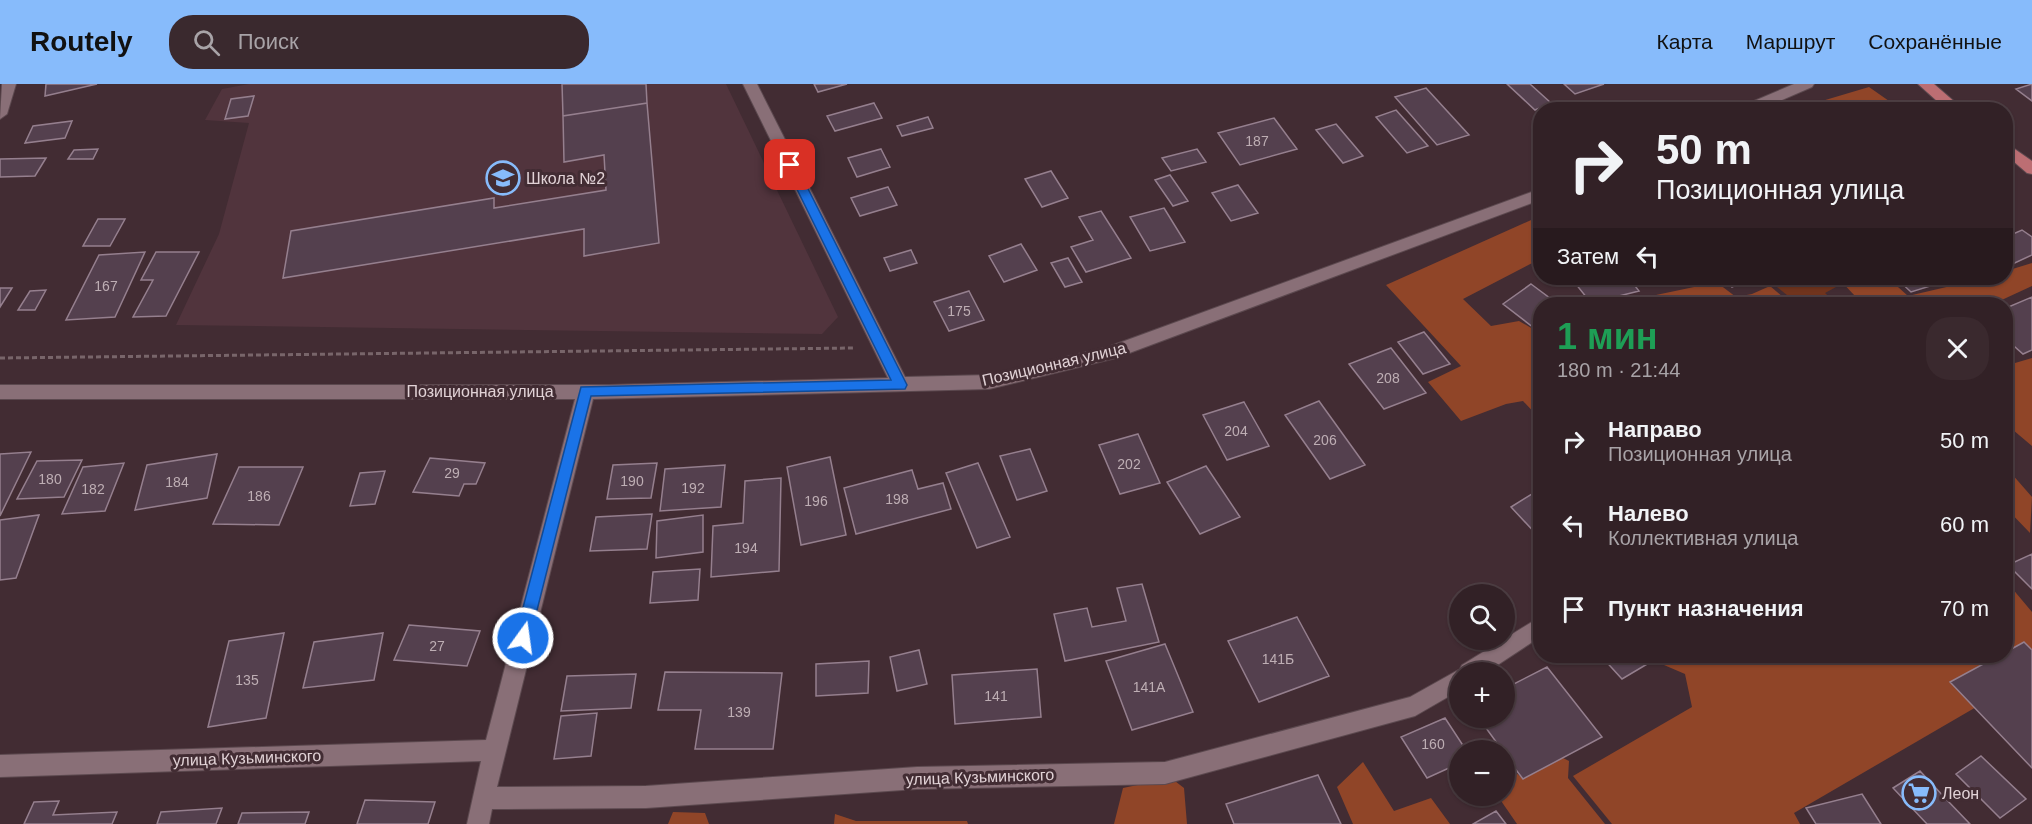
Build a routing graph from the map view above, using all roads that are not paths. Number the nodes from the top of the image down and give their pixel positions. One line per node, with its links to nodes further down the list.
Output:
1 (9, 84): 7 (street)
2 (750, 84): 11 (street)
3 (1807, 84): 5 (street)
4 (1925, 84): 6 (main road)
5 (1764, 102)
6 (1947, 102)
7 (0, 114)
8 (2013, 154): 9 (main road)
9 (2032, 169)
10 (1533, 197): 11 (street, Позиционная улица)
11 (900, 385): 12 (street, Позиционная улица)
12 (586, 391): 13 (street, Позиционная улица); 17 (street)
13 (0, 392)
14 (1533, 630): 15 (street)
15 (1484, 662)
16 (1449, 685): 19 (street, улица Кузьминского)
17 (494, 750): 18 (street, улица Кузьминского); 19 (street)
18 (0, 766)
19 (483, 798): 20 (street)
20 (478, 824)

